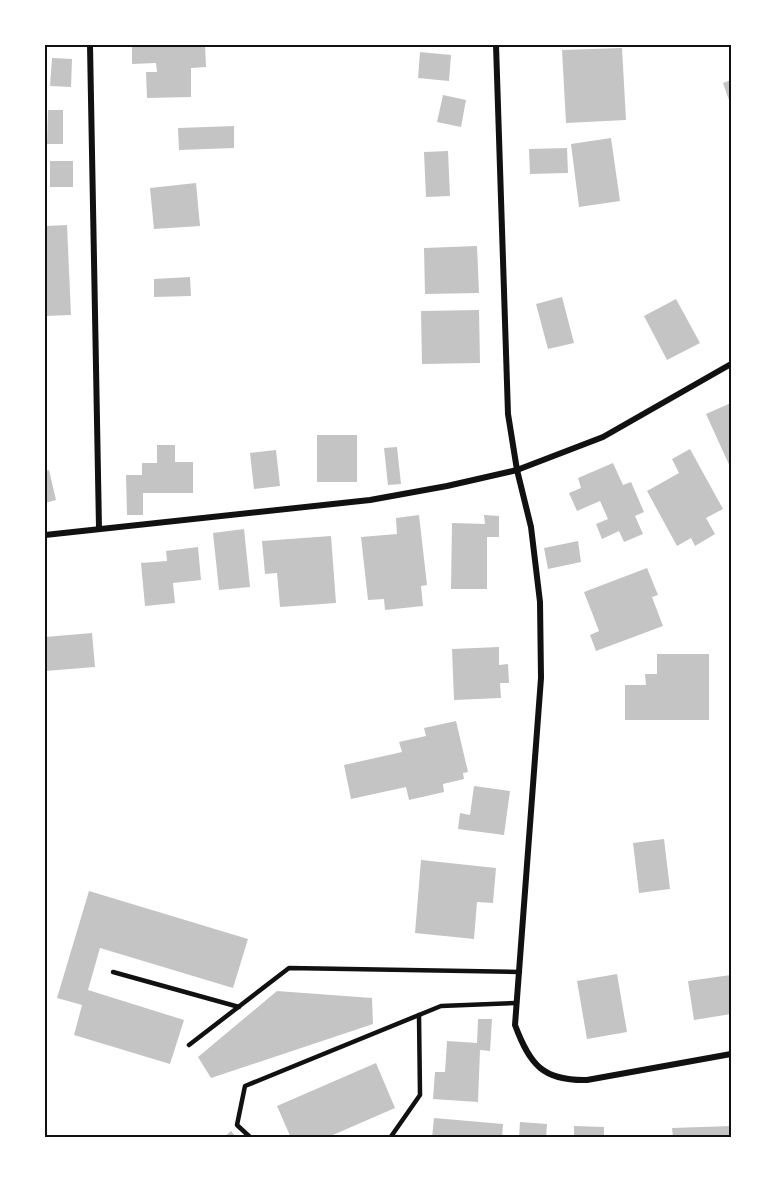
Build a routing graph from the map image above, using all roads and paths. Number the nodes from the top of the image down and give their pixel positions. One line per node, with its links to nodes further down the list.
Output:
1 (90, 45): 5 (street)
2 (496, 45): 4 (street)
3 (731, 364): 4 (street)
4 (517, 470): 5 (street); 8 (street)
5 (99, 528): 6 (street)
6 (45, 535)
7 (113, 972): 10 (lane)
8 (520, 972): 9 (street); 10 (lane)
9 (517, 1003): 11 (lane); 13 (street)
10 (239, 1007): 12 (lane)
11 (419, 1015): 14 (lane); 15 (lane)
12 (189, 1046)
13 (731, 1054)
14 (251, 1138)
15 (390, 1138)

